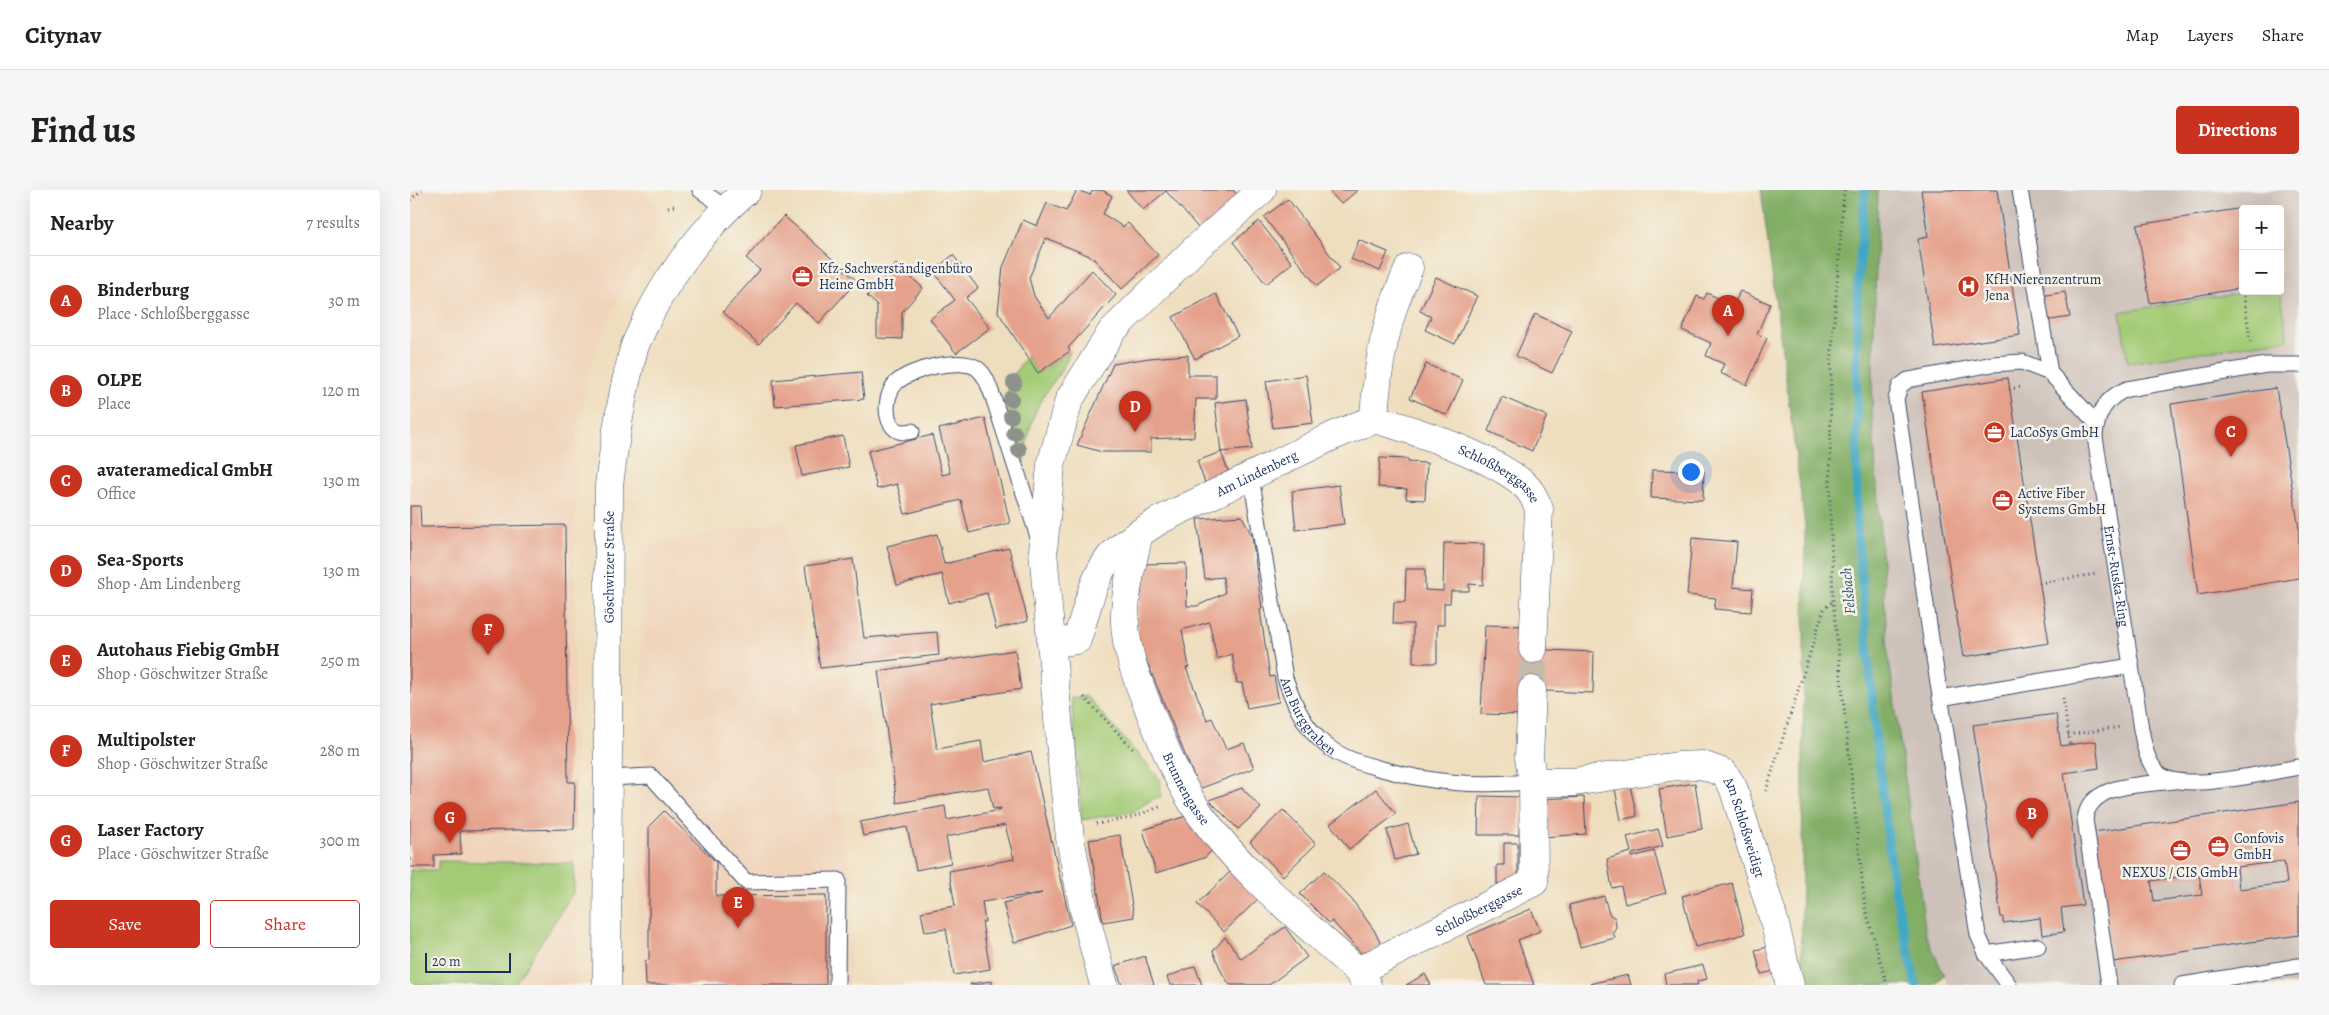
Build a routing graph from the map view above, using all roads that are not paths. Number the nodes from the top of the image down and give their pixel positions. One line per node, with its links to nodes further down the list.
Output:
1 (700, 190): 5 (lane)
2 (747, 190): 5 (street, Göschwitzer Straße)
3 (1262, 190): 14 (street)
4 (2020, 190): 8 (lane)
5 (726, 208): 21 (street, Göschwitzer Straße)
6 (1409, 268): 9 (street)
7 (2299, 365): 10 (lane, Ernst-Ruska-Ring)
8 (2050, 373): 10 (lane); 19 (lane)
9 (1374, 419): 12 (street, Am Lindenberg); 16 (street, Schloßberggasse)
10 (2097, 424): 17 (lane, Ernst-Ruska-Ring)
11 (912, 431): 14 (lane)
12 (1251, 477): 13 (street, Am Lindenberg); 23 (lane, Am Burggraben)
13 (1140, 533): 15 (street, Am Lindenberg); 27 (street, Brunnengasse)
14 (1042, 551): 15 (street)
15 (1051, 643): 30 (street)
16 (1533, 649)
17 (2131, 666): 19 (lane); 22 (lane, Ernst-Ruska-Ring)
18 (1532, 690): 23 (street, Schloßberggasse)
19 (1940, 698): 25 (lane)
20 (2299, 767): 22 (lane, Ernst-Ruska-Ring)
21 (608, 778): 28 (street, Göschwitzer Straße); 29 (lane)
22 (2174, 781): 33 (lane)
23 (1533, 782): 27 (street, Schloßberggasse); 31 (street, Am Schloßweidigt)
24 (2038, 946): 25 (lane)
25 (1986, 954): 32 (lane)
26 (2299, 966): 34 (lane)
27 (1363, 978)
28 (607, 985)
29 (837, 985)
30 (1104, 985)
31 (1790, 985)
32 (2009, 985)
33 (2109, 985)
34 (2182, 985)

